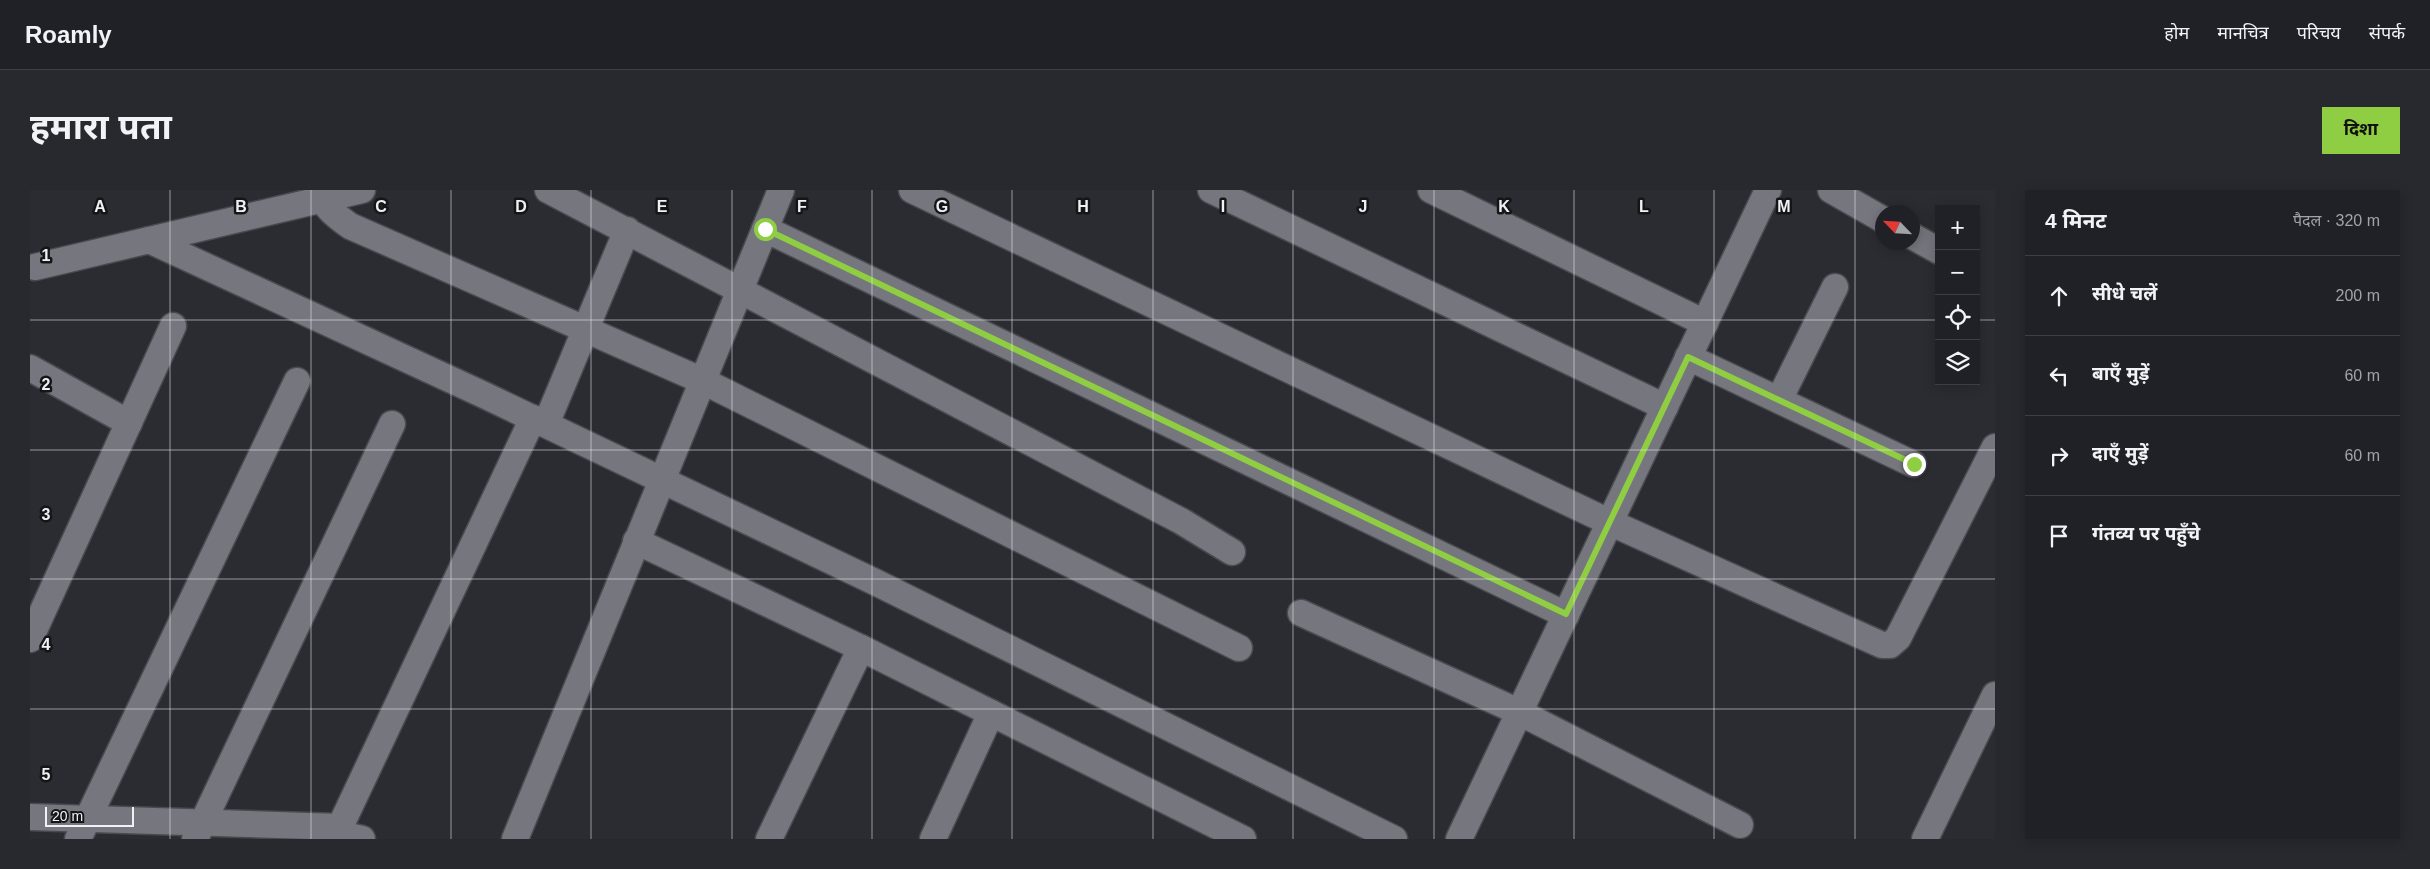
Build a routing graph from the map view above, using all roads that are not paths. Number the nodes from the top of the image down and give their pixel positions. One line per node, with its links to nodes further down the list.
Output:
1 (362, 190): 9 (street)
2 (548, 190): 12 (street)
3 (912, 190): 34 (street)
4 (1211, 190): 27 (street)
5 (1431, 190): 19 (street)
6 (1768, 190): 19 (street)
7 (1831, 190): 10 (street)
8 (773, 193): 11 (street)
9 (320, 195): 13 (street); 21 (street)
10 (1875, 215)
11 (765, 229): 18 (street); 38 (street)
12 (627, 230): 18 (street); 21 (street)
13 (149, 240): 16 (street); 28 (street)
14 (1920, 240): 15 (street)
15 (1937, 250)
16 (35, 267)
17 (1836, 286): 26 (street)
18 (740, 289): 24 (street); 36 (street)
19 (1705, 323): 22 (street)
20 (173, 326): 29 (street)
21 (586, 330): 24 (street); 28 (street)
22 (1688, 357): 26 (street); 27 (street)
23 (32, 375): 29 (street)
24 (702, 381): 33 (street); 41 (street)
25 (297, 382): 47 (street)
26 (1779, 400): 32 (street)
27 (1665, 407): 34 (street)
28 (540, 421): 33 (street); 49 (street)
29 (129, 423): 39 (street)
30 (392, 424): 48 (street)
31 (1995, 447): 34 (street)
32 (1914, 464)
33 (661, 480): 35 (street); 54 (street)
34 (1609, 522): 38 (street)
35 (636, 541): 40 (street); 50 (street)
36 (1232, 552)
37 (1301, 613): 43 (street)
38 (1566, 614): 43 (street)
39 (30, 639)
40 (860, 648): 44 (street); 51 (street)
41 (1239, 648)
42 (1995, 695): 56 (street)
43 (1519, 712): 46 (street); 55 (street)
44 (991, 713): 52 (street); 53 (street)
45 (30, 817): 47 (street)
46 (1740, 825)
47 (83, 829): 48 (street)
48 (199, 831): 49 (street)
49 (342, 835)
50 (515, 839)
51 (769, 839)
52 (934, 839)
53 (1243, 839)
54 (1394, 839)
55 (1459, 839)
56 (1925, 839)

